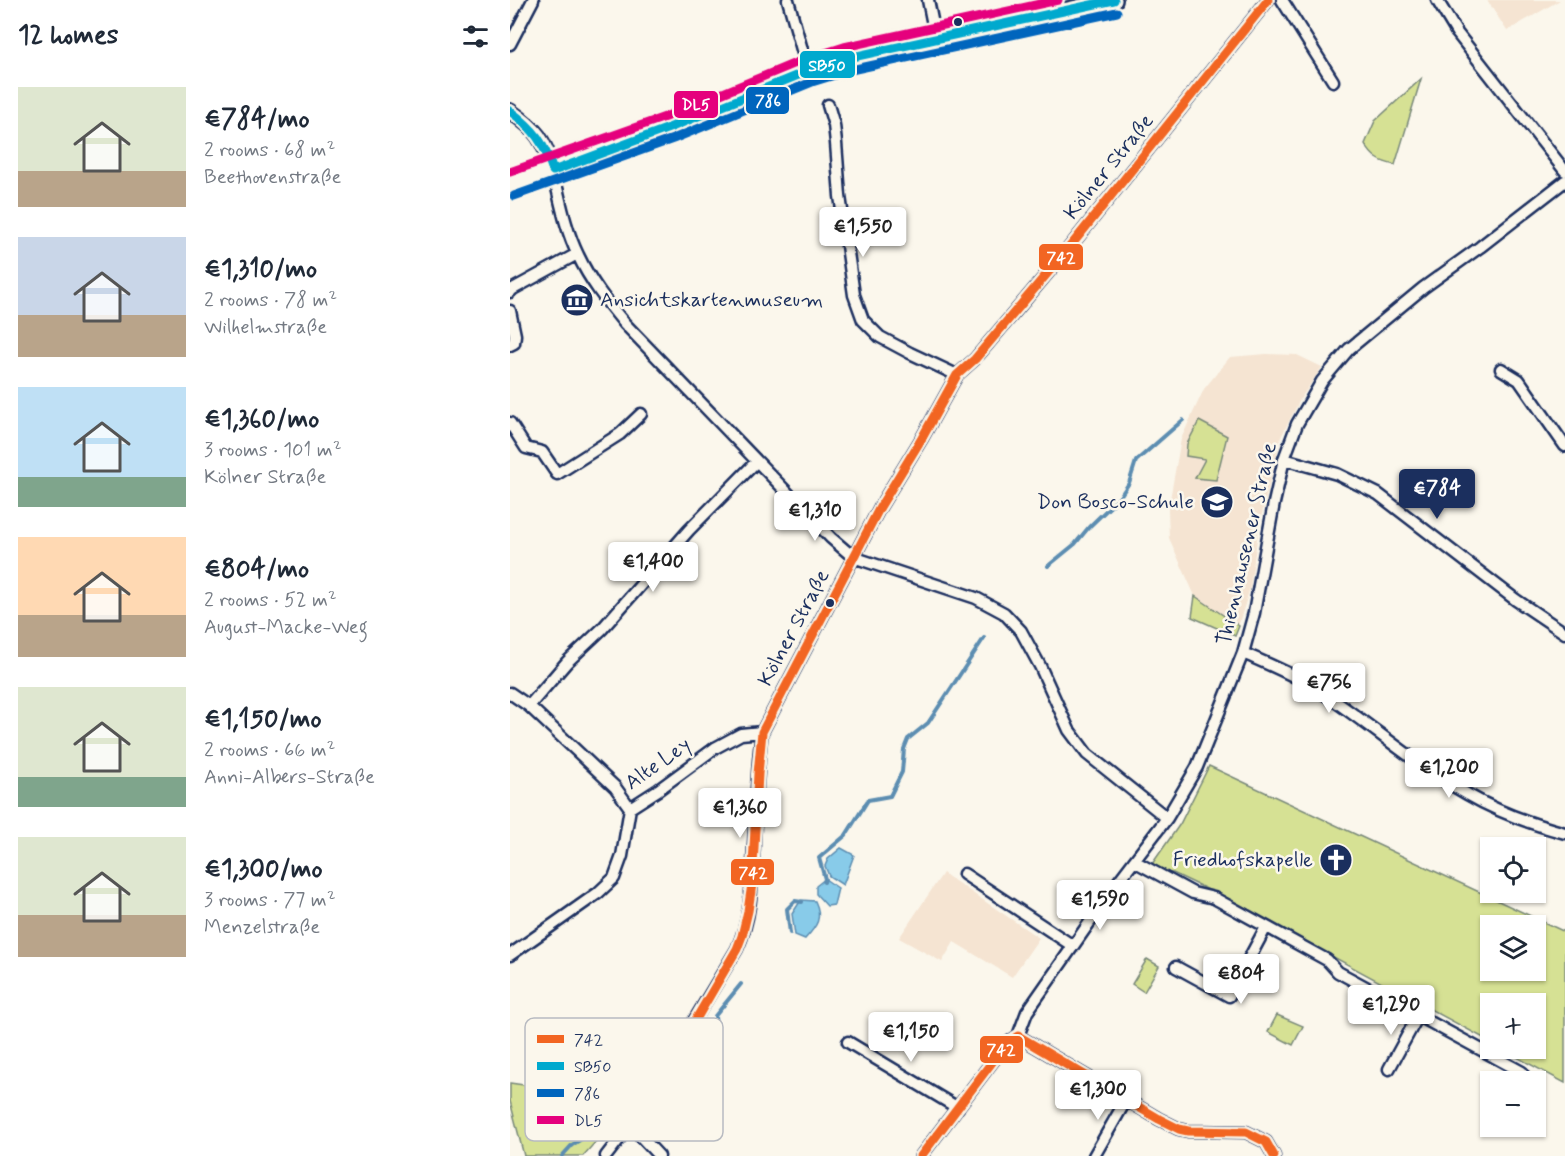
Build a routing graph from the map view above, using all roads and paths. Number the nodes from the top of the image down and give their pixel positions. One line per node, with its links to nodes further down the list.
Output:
1 (533, 0): 9 (street)
2 (788, 0): 10 (street)
3 (928, 0): 8 (street)
4 (1114, 0): 8 (main road)
5 (1268, 0): 23 (street, Kölner Straße)
6 (1282, 0): 11 (street)
7 (1437, 0): 15 (street)
8 (936, 40): 10 (main road)
9 (510, 44)
10 (808, 71): 14 (main road)
11 (1333, 81)
12 (828, 105): 23 (street)
13 (510, 111): 14 (main road)
14 (553, 171): 17 (main road); 18 (street)
15 (1565, 171)
16 (1565, 181): 27 (street, Thienhausener Straße)
17 (510, 185)
18 (577, 254): 19 (street); 28 (street)
19 (510, 292)
20 (510, 311): 21 (street)
21 (510, 345)
22 (1501, 369): 26 (street)
23 (957, 375): 29 (street, Kölner Straße)
24 (641, 414): 25 (street)
25 (510, 423)
26 (1565, 446)
27 (1284, 459): 30 (street); 31 (street, Thienhausener Straße)
28 (758, 461): 29 (street); 33 (street)
29 (853, 557): 34 (street, Kölner Straße); 36 (street)
30 (1565, 633)
31 (1243, 652): 36 (street, Thienhausener Straße); 37 (street)
32 (510, 693): 33 (street)
33 (529, 706): 35 (street)
34 (762, 732): 35 (street, Alte Ley); 45 (street, Kölner Straße)
35 (630, 808): 42 (street, Alte Ley)
36 (1167, 818): 38 (street, Thienhausener Straße)
37 (1565, 833)
38 (1134, 861): 40 (street); 41 (street, Thienhausener Straße)
39 (964, 874): 41 (street)
40 (1266, 927): 43 (street); 44 (street)
41 (1073, 946): 46 (street, Thienhausener Straße)
42 (510, 955)
43 (1176, 967)
44 (1418, 1016): 48 (street); 49 (street)
45 (697, 1018)
46 (1018, 1036): 50 (street); 51 (street, Thienhausener Straße)
47 (848, 1042): 51 (street)
48 (1389, 1069)
49 (1520, 1071)
50 (1126, 1100): 57 (street); 58 (street)
51 (958, 1108): 56 (street, Thienhausener Straße)
52 (618, 1141): 54 (street, Kölner Straße)
53 (645, 1141): 55 (street)
54 (606, 1156)
55 (659, 1156)
56 (921, 1156)
57 (1094, 1156)
58 (1274, 1156)

